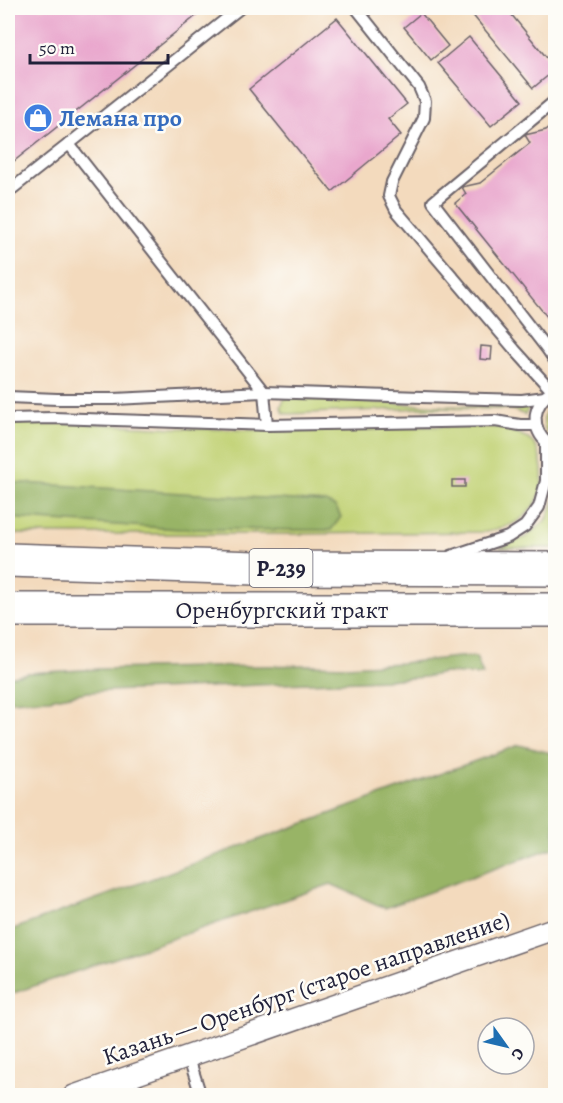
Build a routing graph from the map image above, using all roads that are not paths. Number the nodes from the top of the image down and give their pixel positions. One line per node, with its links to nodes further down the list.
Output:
1 (240, 8): 4 (lane)
2 (356, 8): 8 (lane)
3 (555, 100): 6 (lane)
4 (69, 144): 5 (lane); 7 (lane)
5 (8, 192)
6 (555, 362)
7 (264, 392): 8 (lane); 9 (lane); 11 (lane)
8 (551, 393): 12 (lane)
9 (8, 397)
10 (8, 420): 11 (lane)
11 (267, 425): 12 (lane)
12 (536, 425): 13 (lane)
13 (551, 447): 15 (lane)
14 (8, 560): 15 (main road, Оренбургский тракт / Р-239)
15 (417, 568): 16 (main road, Оренбургский тракт / Р-239)
16 (555, 568)
17 (8, 610): 18 (main road, Оренбургский тракт / Р-239)
18 (555, 610)
19 (555, 928): 20 (street, Казань — Оренбург (старое направление))
20 (188, 1055): 21 (street, Казань — Оренбург (старое направление)); 22 (lane)
21 (74, 1095)
22 (201, 1095)

